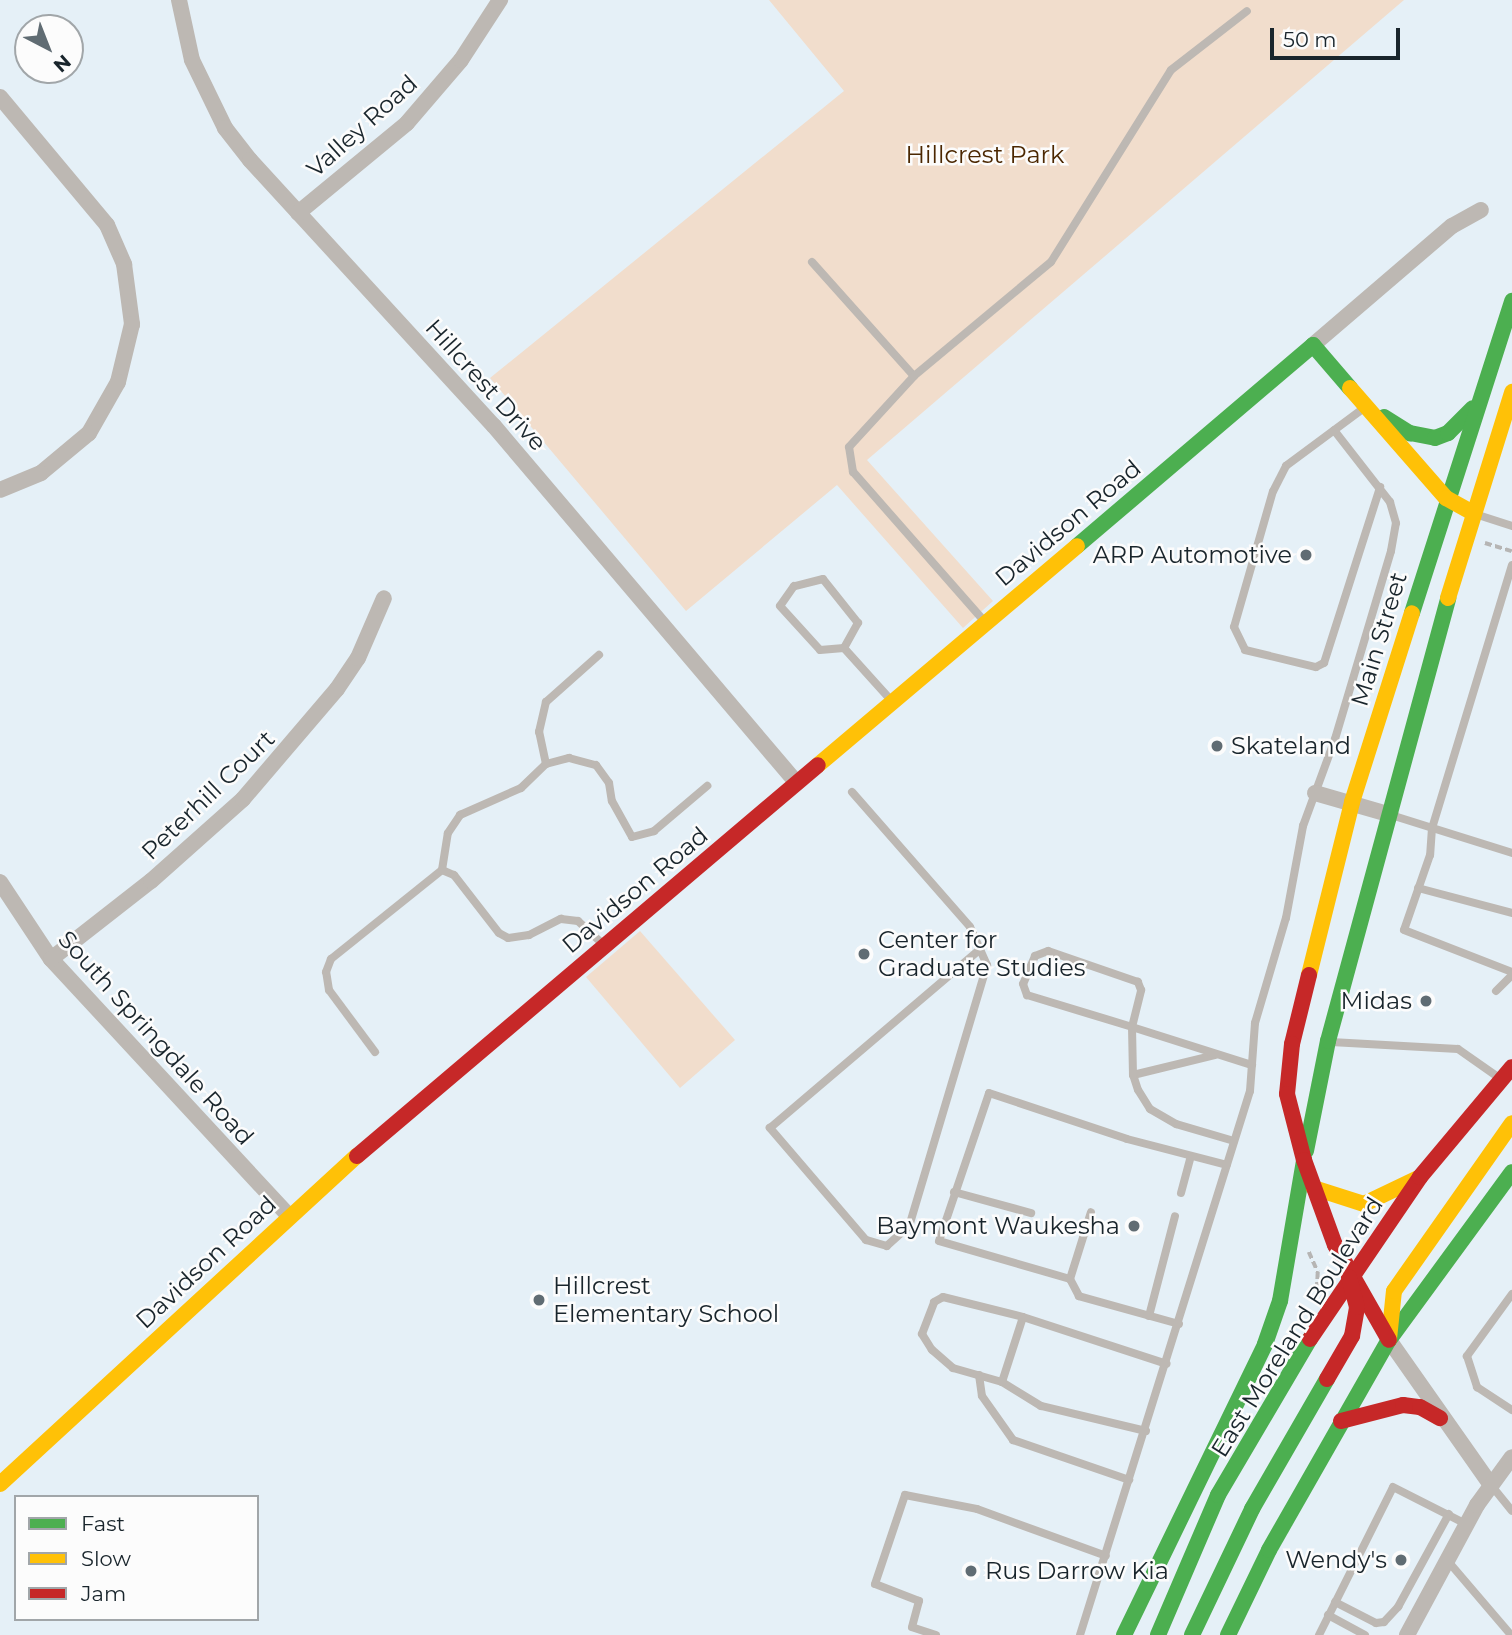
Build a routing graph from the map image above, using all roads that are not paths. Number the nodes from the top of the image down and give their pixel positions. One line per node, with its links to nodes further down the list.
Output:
1 (179, 0): 6 (street, Hillcrest Drive)
2 (500, 0): 6 (street, Valley Road)
3 (1247, 11): 10 (lane)
4 (0, 97): 16 (street)
5 (1481, 210): 9 (street, Davidson Road)
6 (298, 213): 27 (street, Hillcrest Drive)
7 (812, 262): 10 (lane)
8 (1512, 301): 12 (main road, Main Street)
9 (1313, 345): 13 (main road); 22 (main road, Davidson Road)
10 (914, 376): 22 (lane)
11 (1512, 392): 18 (main road)
12 (1476, 403): 13 (main road); 17 (main road, Main Street)
13 (1366, 406): 14 (lane); 17 (main road)
14 (1334, 430): 15 (lane); 15 (lane)
15 (1380, 487): 30 (lane)
16 (0, 490)
17 (1446, 498): 18 (main road); 31 (main road, Main Street)
18 (1473, 513): 19 (lane); 32 (main road)
19 (1512, 526)
20 (1512, 565): 33 (lane)
21 (384, 598): 42 (street, Peterhill Court)
22 (986, 623): 25 (main road, Davidson Road)
23 (844, 648): 23 (lane); 25 (lane)
24 (599, 655): 26 (lane)
25 (893, 702): 27 (main road, Davidson Road)
26 (545, 764): 28 (lane); 35 (lane)
27 (797, 783): 40 (main road, Davidson Road)
28 (707, 786)
29 (852, 792): 41 (lane)
30 (1315, 793): 31 (street); 49 (lane)
31 (1352, 802): 32 (street); 39 (main road, Main Street)
32 (1391, 815): 33 (lane); 46 (main road)
33 (1432, 828): 34 (lane); 37 (lane)
34 (1512, 853)
35 (442, 870): 40 (lane); 47 (lane)
36 (0, 882): 42 (street, South Springdale Road)
37 (1418, 888): 38 (lane); 43 (lane)
38 (1512, 913)
39 (1315, 945): 46 (main road); 55 (main road, Main Street)
40 (605, 946): 64 (main road, Davidson Road)
41 (980, 949): 41 (lane)
42 (51, 959): 64 (street, South Springdale Road)
43 (1512, 973): 44 (lane)
44 (1496, 991)
45 (1132, 1027): 45 (lane); 48 (lane); 51 (lane)
46 (1328, 1041): 50 (lane); 55 (main road)
47 (375, 1052)
48 (1218, 1054): 49 (lane); 51 (lane)
49 (1252, 1065): 53 (lane)
50 (1507, 1073): 58 (main road, East Moreland Boulevard)
51 (1133, 1075): 53 (lane)
52 (1512, 1123): 72 (main road)
53 (1234, 1141): 56 (lane)
54 (1191, 1156): 56 (lane); 60 (lane); 61 (lane)
55 (1304, 1160): 59 (main road, Main Street); 93 (main road)
56 (1227, 1165): 71 (lane)
57 (1512, 1172): 72 (main road)
58 (1420, 1177): 59 (main road); 66 (main road, East Moreland Boulevard)
59 (1314, 1188): 66 (main road, Main Street)
60 (954, 1192): 63 (lane); 67 (lane)
61 (1181, 1193)
62 (1091, 1212): 67 (lane)
63 (1031, 1213)
64 (289, 1216): 82 (main road, Davidson Road)
65 (1175, 1216): 69 (lane)
66 (1349, 1277): 72 (main road, Main Street); 94 (main road, East Moreland Boulevard); 95 (main road)
67 (1070, 1279): 69 (lane)
68 (1512, 1294): 76 (lane)
69 (1149, 1316): 71 (lane)
70 (1023, 1317): 73 (lane); 74 (lane); 75 (lane)
71 (1179, 1324): 73 (lane)
72 (1389, 1340): 77 (street); 78 (main road)
73 (1167, 1364): 79 (lane)
74 (979, 1375): 75 (lane); 81 (lane)
75 (1002, 1382): 79 (lane)
76 (1512, 1409)
77 (1440, 1418): 78 (main road); 83 (street)
78 (1341, 1421): 96 (main road)
79 (1146, 1431): 81 (lane)
80 (1512, 1457): 83 (street)
81 (1129, 1480): 87 (lane)
82 (0, 1485)
83 (1491, 1485): 84 (lane); 86 (street)
84 (1512, 1511)
85 (1449, 1514): 86 (lane); 89 (lane); 89 (lane)
86 (1466, 1524): 88 (street)
87 (1106, 1556): 91 (lane); 92 (lane)
88 (1447, 1560): 99 (street); 100 (lane)
89 (1335, 1602): 90 (lane)
90 (1328, 1615): 97 (lane); 98 (lane)
91 (936, 1635)
92 (1080, 1635)
93 (1124, 1635)
94 (1158, 1635)
95 (1192, 1635)
96 (1228, 1635)
97 (1319, 1635)
98 (1365, 1635)
99 (1407, 1635)
100 (1511, 1635)

